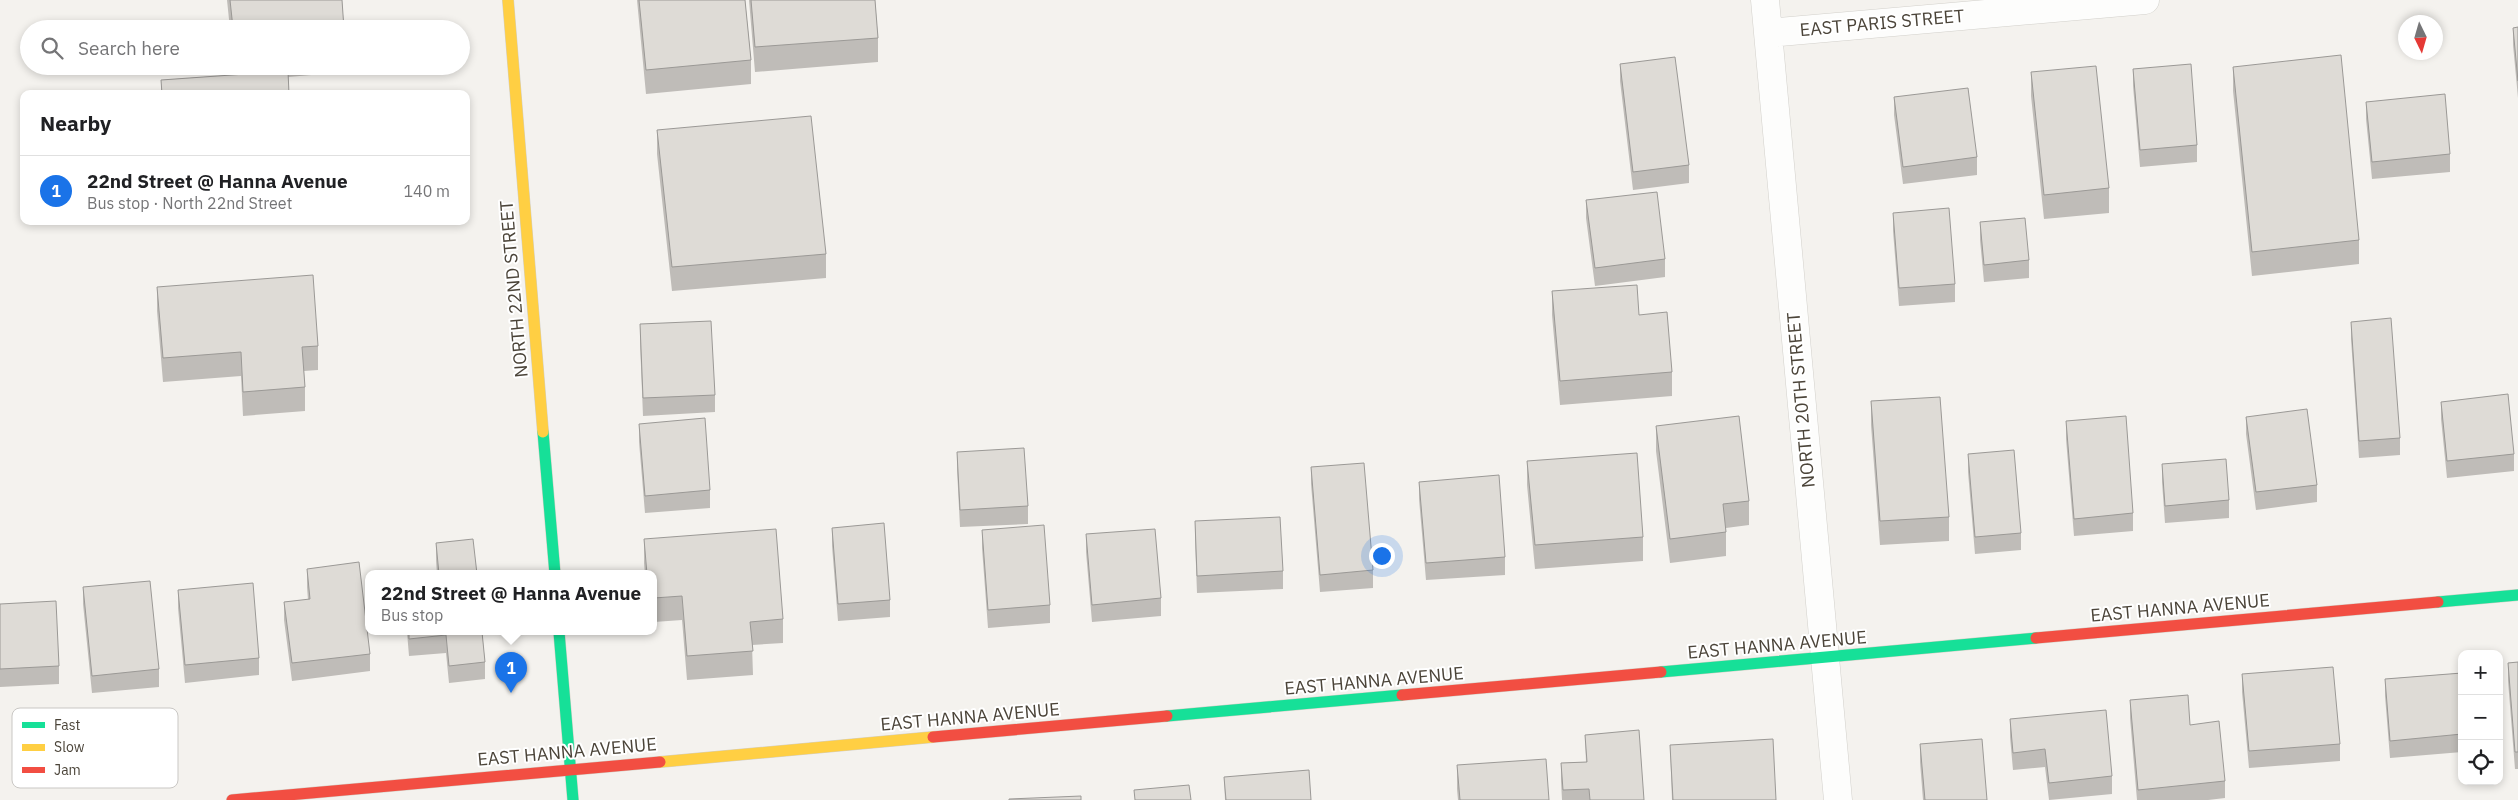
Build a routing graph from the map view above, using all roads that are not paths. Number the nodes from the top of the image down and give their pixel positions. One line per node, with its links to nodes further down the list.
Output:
1 (508, 0): 5 (street, NORTH 22ND STREET)
2 (1765, 0): 4 (street, NORTH 20TH STREET)
3 (2145, 0): 4 (street, EAST PARIS STREET)
4 (1768, 33): 8 (street, NORTH 20TH STREET)
5 (554, 570)
6 (2518, 595): 8 (street, EAST HANNA AVENUE)
7 (559, 635): 9 (street)
8 (1824, 658): 9 (street, EAST HANNA AVENUE); 12 (street, NORTH 20TH STREET)
9 (571, 770): 10 (street, EAST HANNA AVENUE); 11 (street)
10 (232, 800)
11 (573, 800)
12 (1838, 800)

